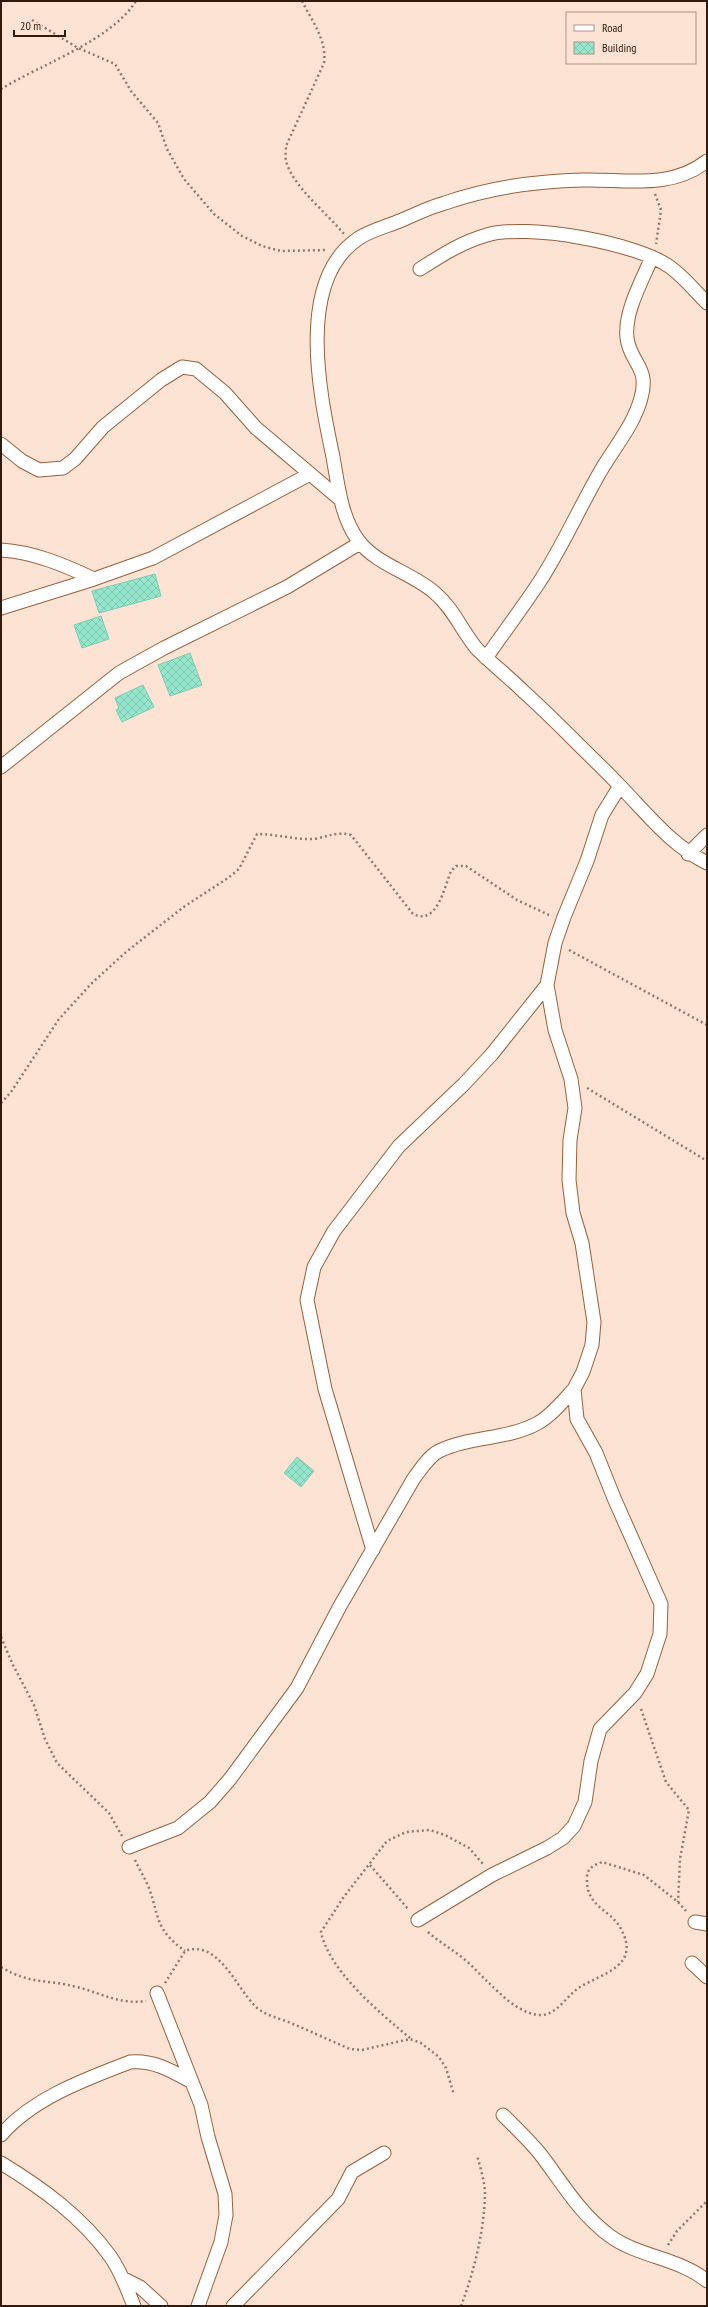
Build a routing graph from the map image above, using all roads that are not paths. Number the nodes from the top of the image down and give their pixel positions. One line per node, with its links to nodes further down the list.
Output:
1 (707, 161): 7 (street)
2 (652, 257): 3 (street); 4 (street); 12 (street)
3 (420, 269)
4 (707, 303)
5 (1, 444): 6 (street)
6 (310, 474): 7 (street); 10 (street)
7 (341, 500): 8 (street)
8 (360, 543): 12 (street); 13 (street)
9 (1, 550): 10 (street)
10 (94, 579): 11 (street)
11 (1, 608)
12 (486, 658): 14 (street)
13 (1, 767)
14 (620, 786): 16 (street); 18 (street)
15 (707, 835): 16 (street)
16 (688, 854): 17 (street)
17 (707, 863)
18 (547, 985): 19 (street); 20 (street)
19 (574, 1389): 20 (street); 22 (street)
20 (373, 1550): 21 (street)
21 (129, 1847)
22 (418, 1920)
23 (692, 1963): 24 (street)
24 (707, 1977)
25 (157, 1993): 26 (street)
26 (192, 2082): 28 (street); 35 (street)
27 (503, 2115): 32 (street)
28 (1, 2135)
29 (384, 2153): 36 (street)
30 (1, 2163): 31 (street)
31 (122, 2278): 33 (street); 34 (street)
32 (707, 2281)
33 (134, 2306)
34 (161, 2306)
35 (198, 2306)
36 (233, 2306)

